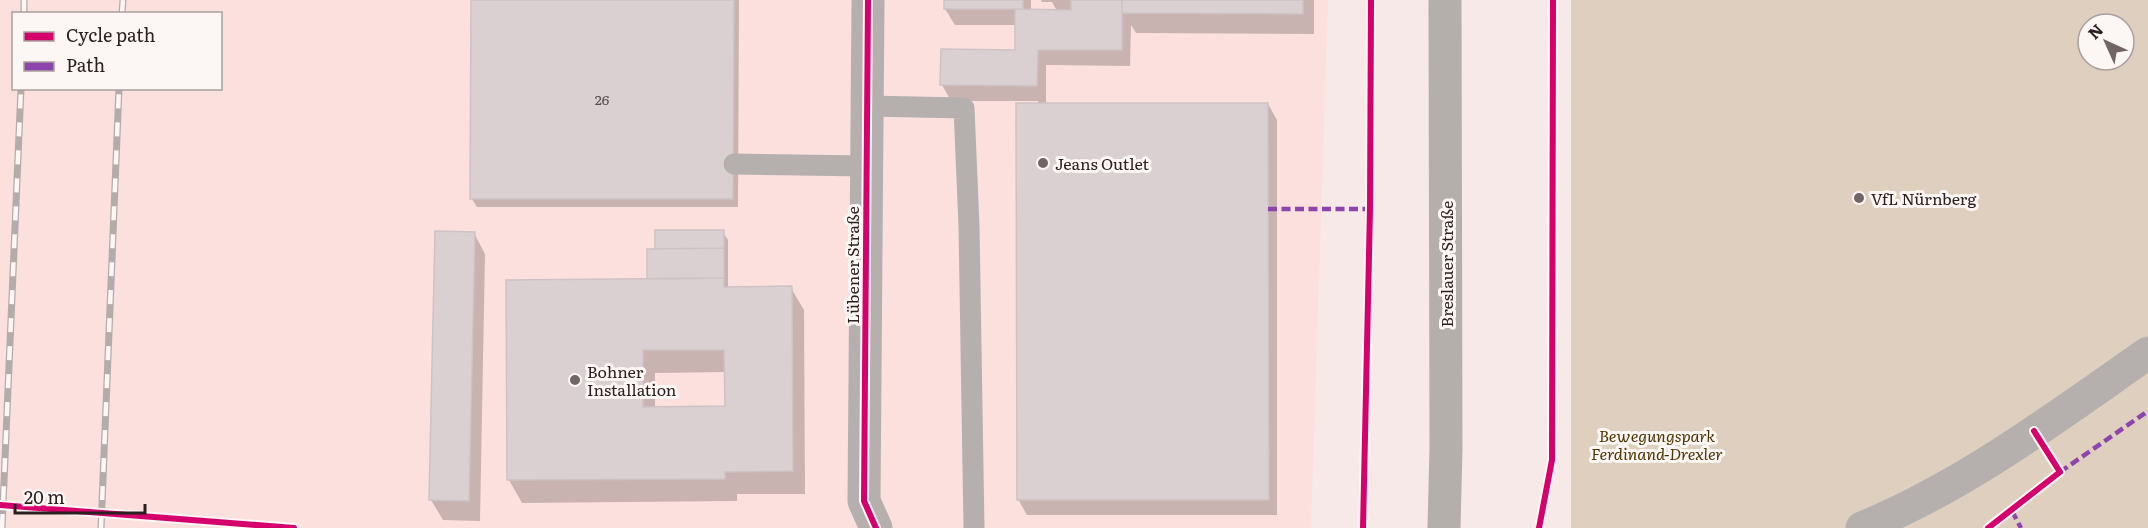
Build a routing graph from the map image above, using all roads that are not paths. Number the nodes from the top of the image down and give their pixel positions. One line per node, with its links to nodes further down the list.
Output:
1 (868, 0): 3 (street, Lübener Straße)
2 (1445, 0): 9 (main road, Breslauer Straße)
3 (867, 106): 5 (street, Lübener Straße); 8 (lane)
4 (734, 164): 5 (lane)
5 (867, 166): 7 (street, Lübener Straße)
6 (2148, 353): 10 (street)
7 (876, 528)
8 (974, 528)
9 (1444, 528)
10 (1862, 528)

